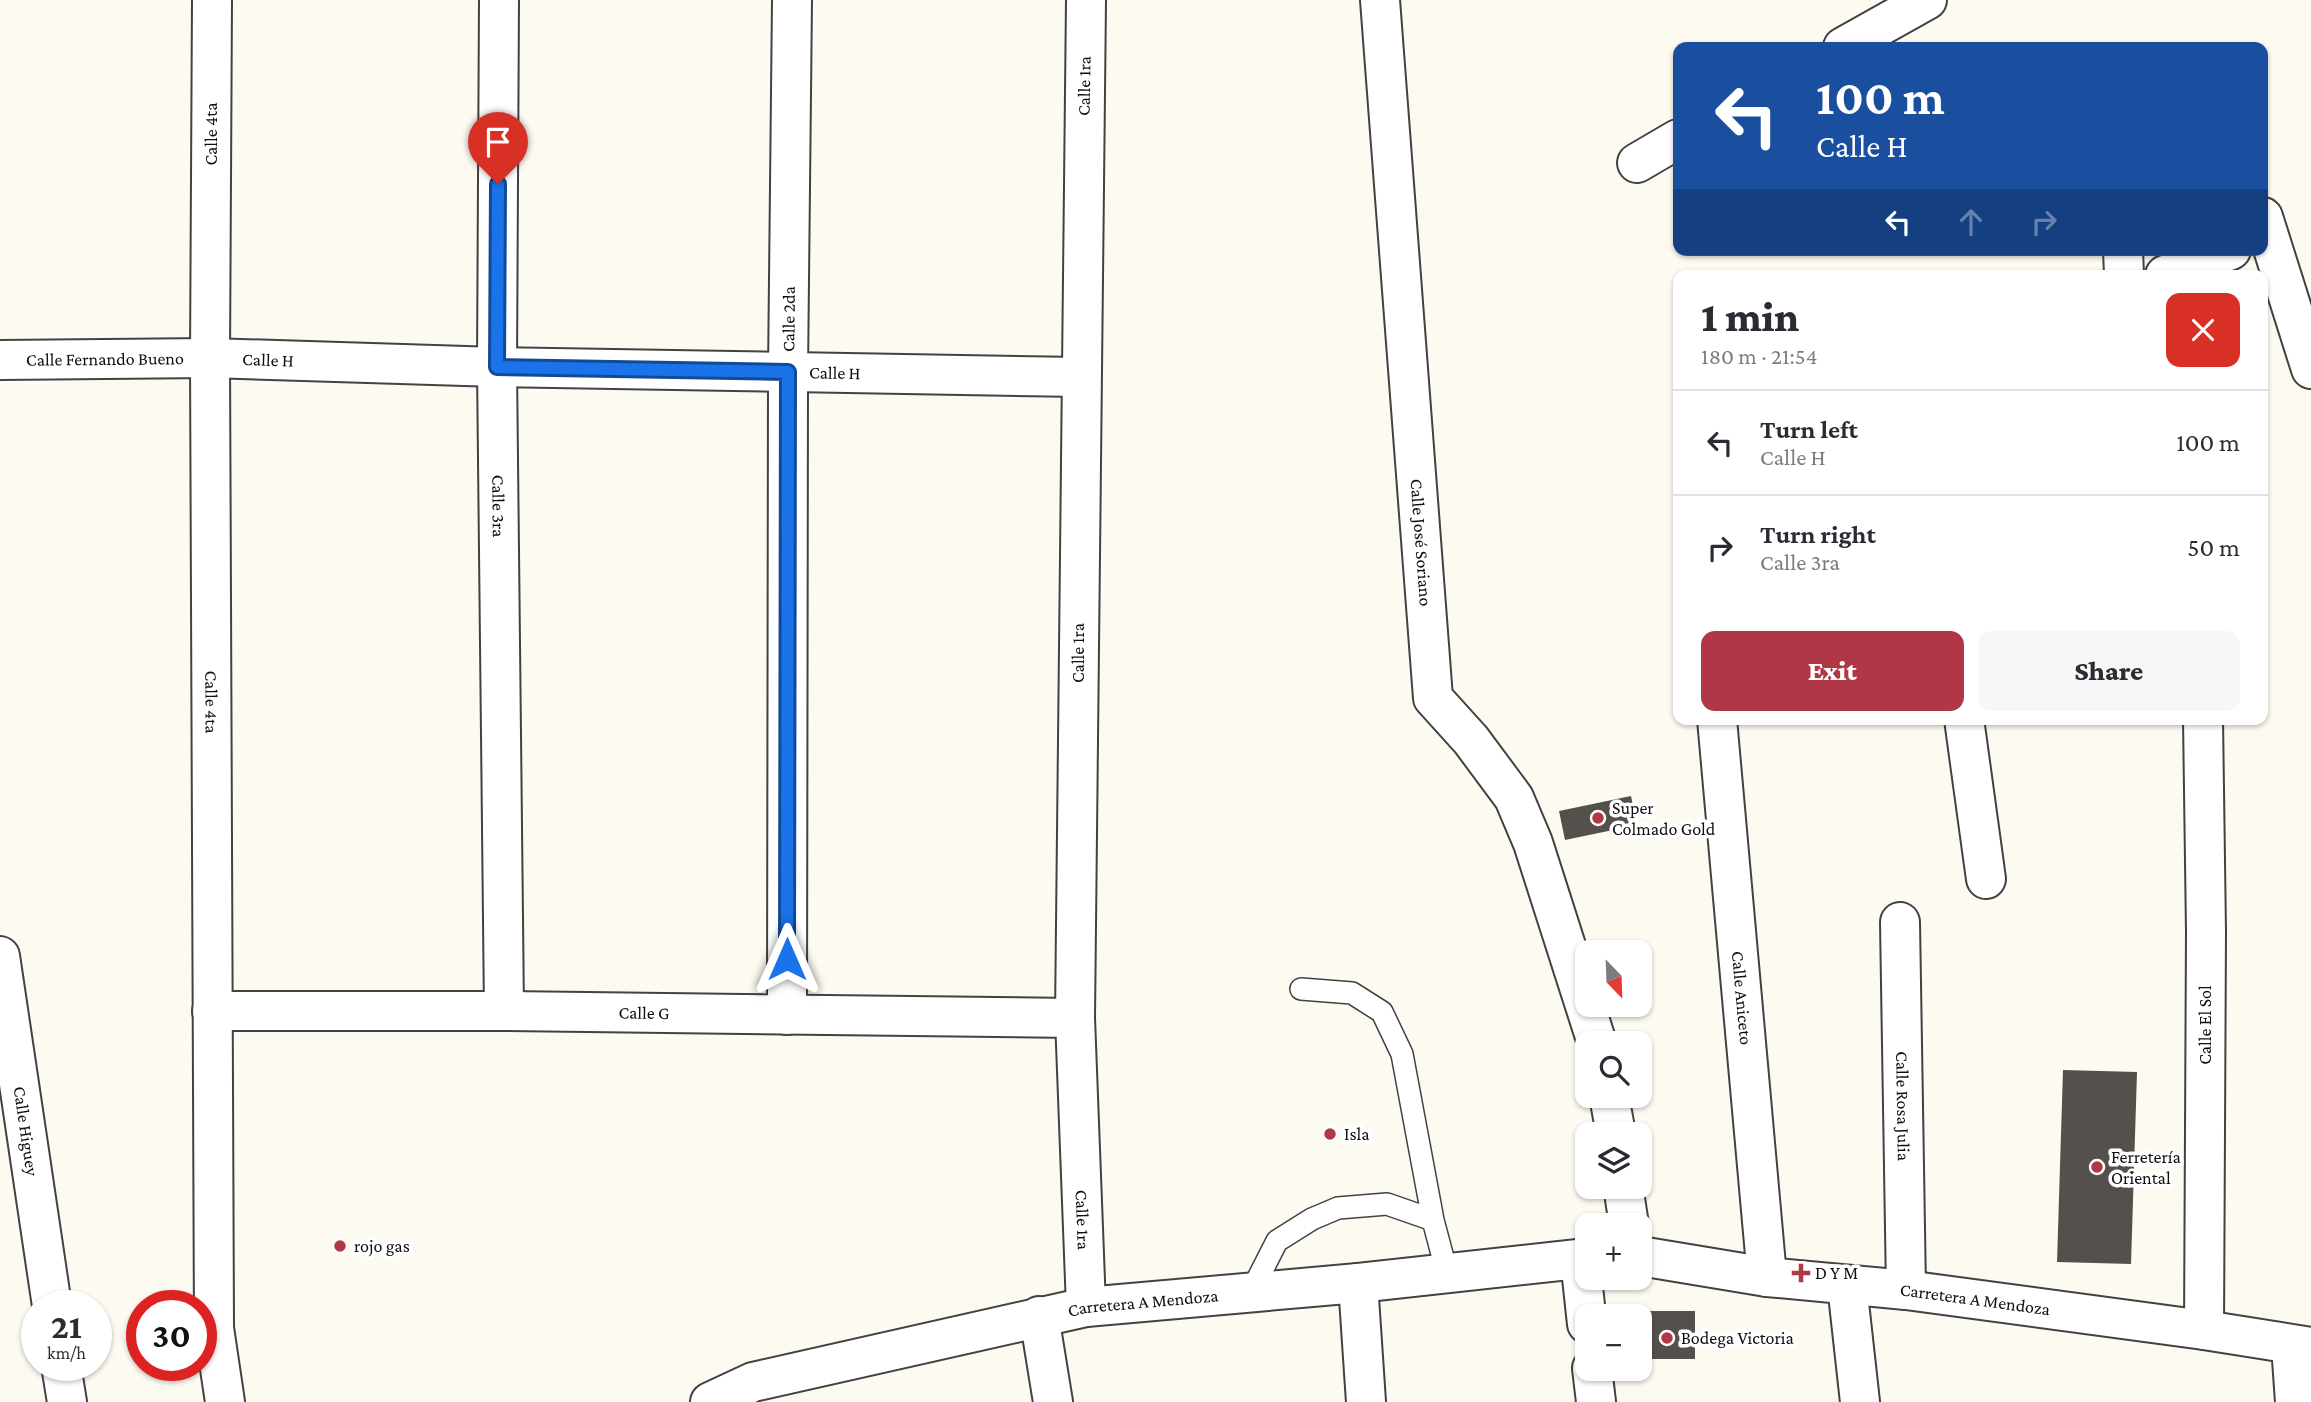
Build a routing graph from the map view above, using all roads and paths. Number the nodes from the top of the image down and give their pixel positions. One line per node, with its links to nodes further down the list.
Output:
1 (212, 0): 13 (street, Calle 4ta)
2 (499, 0): 15 (street, Calle 3ra)
3 (792, 0): 17 (street, Calle 2da)
4 (1086, 0): 18 (street, Calle 1ra)
5 (1380, 0): 30 (street, Calle José Soriano)
6 (1927, 0): 7 (street)
7 (1852, 42)
8 (1673, 142): 9 (street)
9 (1637, 163)
10 (2268, 239): 16 (street)
11 (2215, 256): 12 (street)
12 (2178, 270)
13 (210, 358): 14 (street, Calle Fernando Bueno); 15 (street, Calle H); 26 (street, Calle 4ta)
14 (0, 360)
15 (497, 367): 17 (street, Calle H); 27 (street, Calle 3ra)
16 (2311, 369)
17 (788, 372): 18 (street, Calle H); 28 (street, Calle 2da)
18 (1080, 377): 29 (street, Calle 1ra)
19 (1718, 725): 35 (street, Calle Aniceto)
20 (1965, 725): 22 (street)
21 (2203, 725): 43 (street, Calle El Sol)
22 (1986, 879)
23 (1900, 922): 39 (street, Calle Rosa Julia)
24 (0, 956): 38 (street, Calle Higuey)
25 (1301, 989): 31 (lane)
26 (212, 1011): 27 (street, Calle G); 49 (street, Calle 4ta)
27 (504, 1011): 28 (street, Calle G)
28 (787, 1015): 29 (street, Calle G)
29 (1075, 1018): 41 (street, Calle 1ra)
30 (1593, 1031)
31 (1433, 1220): 34 (lane); 40 (lane)
32 (1652, 1258): 35 (street, Carretera A Mendoza)
33 (1575, 1260): 34 (street, Carretera A Mendoza)
34 (1447, 1273): 36 (street, Carretera A Mendoza)
35 (1767, 1277): 37 (street, Carretera A Mendoza)
36 (1358, 1283): 40 (street, Carretera A Mendoza); 52 (street)
37 (1847, 1284): 39 (street, Carretera A Mendoza); 54 (street)
38 (50, 1290)
39 (1906, 1290): 43 (street, Carretera A Mendoza)
40 (1251, 1292): 41 (street, Carretera A Mendoza)
41 (1086, 1307): 42 (street, Carretera A Mendoza)
42 (1039, 1316): 47 (street, Carretera A Mendoza); 51 (street)
43 (2204, 1330): 44 (street, Carretera A Mendoza)
44 (2301, 1346): 55 (street)
45 (64, 1381): 48 (street)
46 (1594, 1381): 53 (street)
47 (757, 1392): 50 (street, Carretera A Mendoza)
48 (67, 1402)
49 (225, 1402)
50 (710, 1402)
51 (1053, 1402)
52 (1366, 1402)
53 (1596, 1402)
54 (1860, 1402)
55 (2295, 1402)

